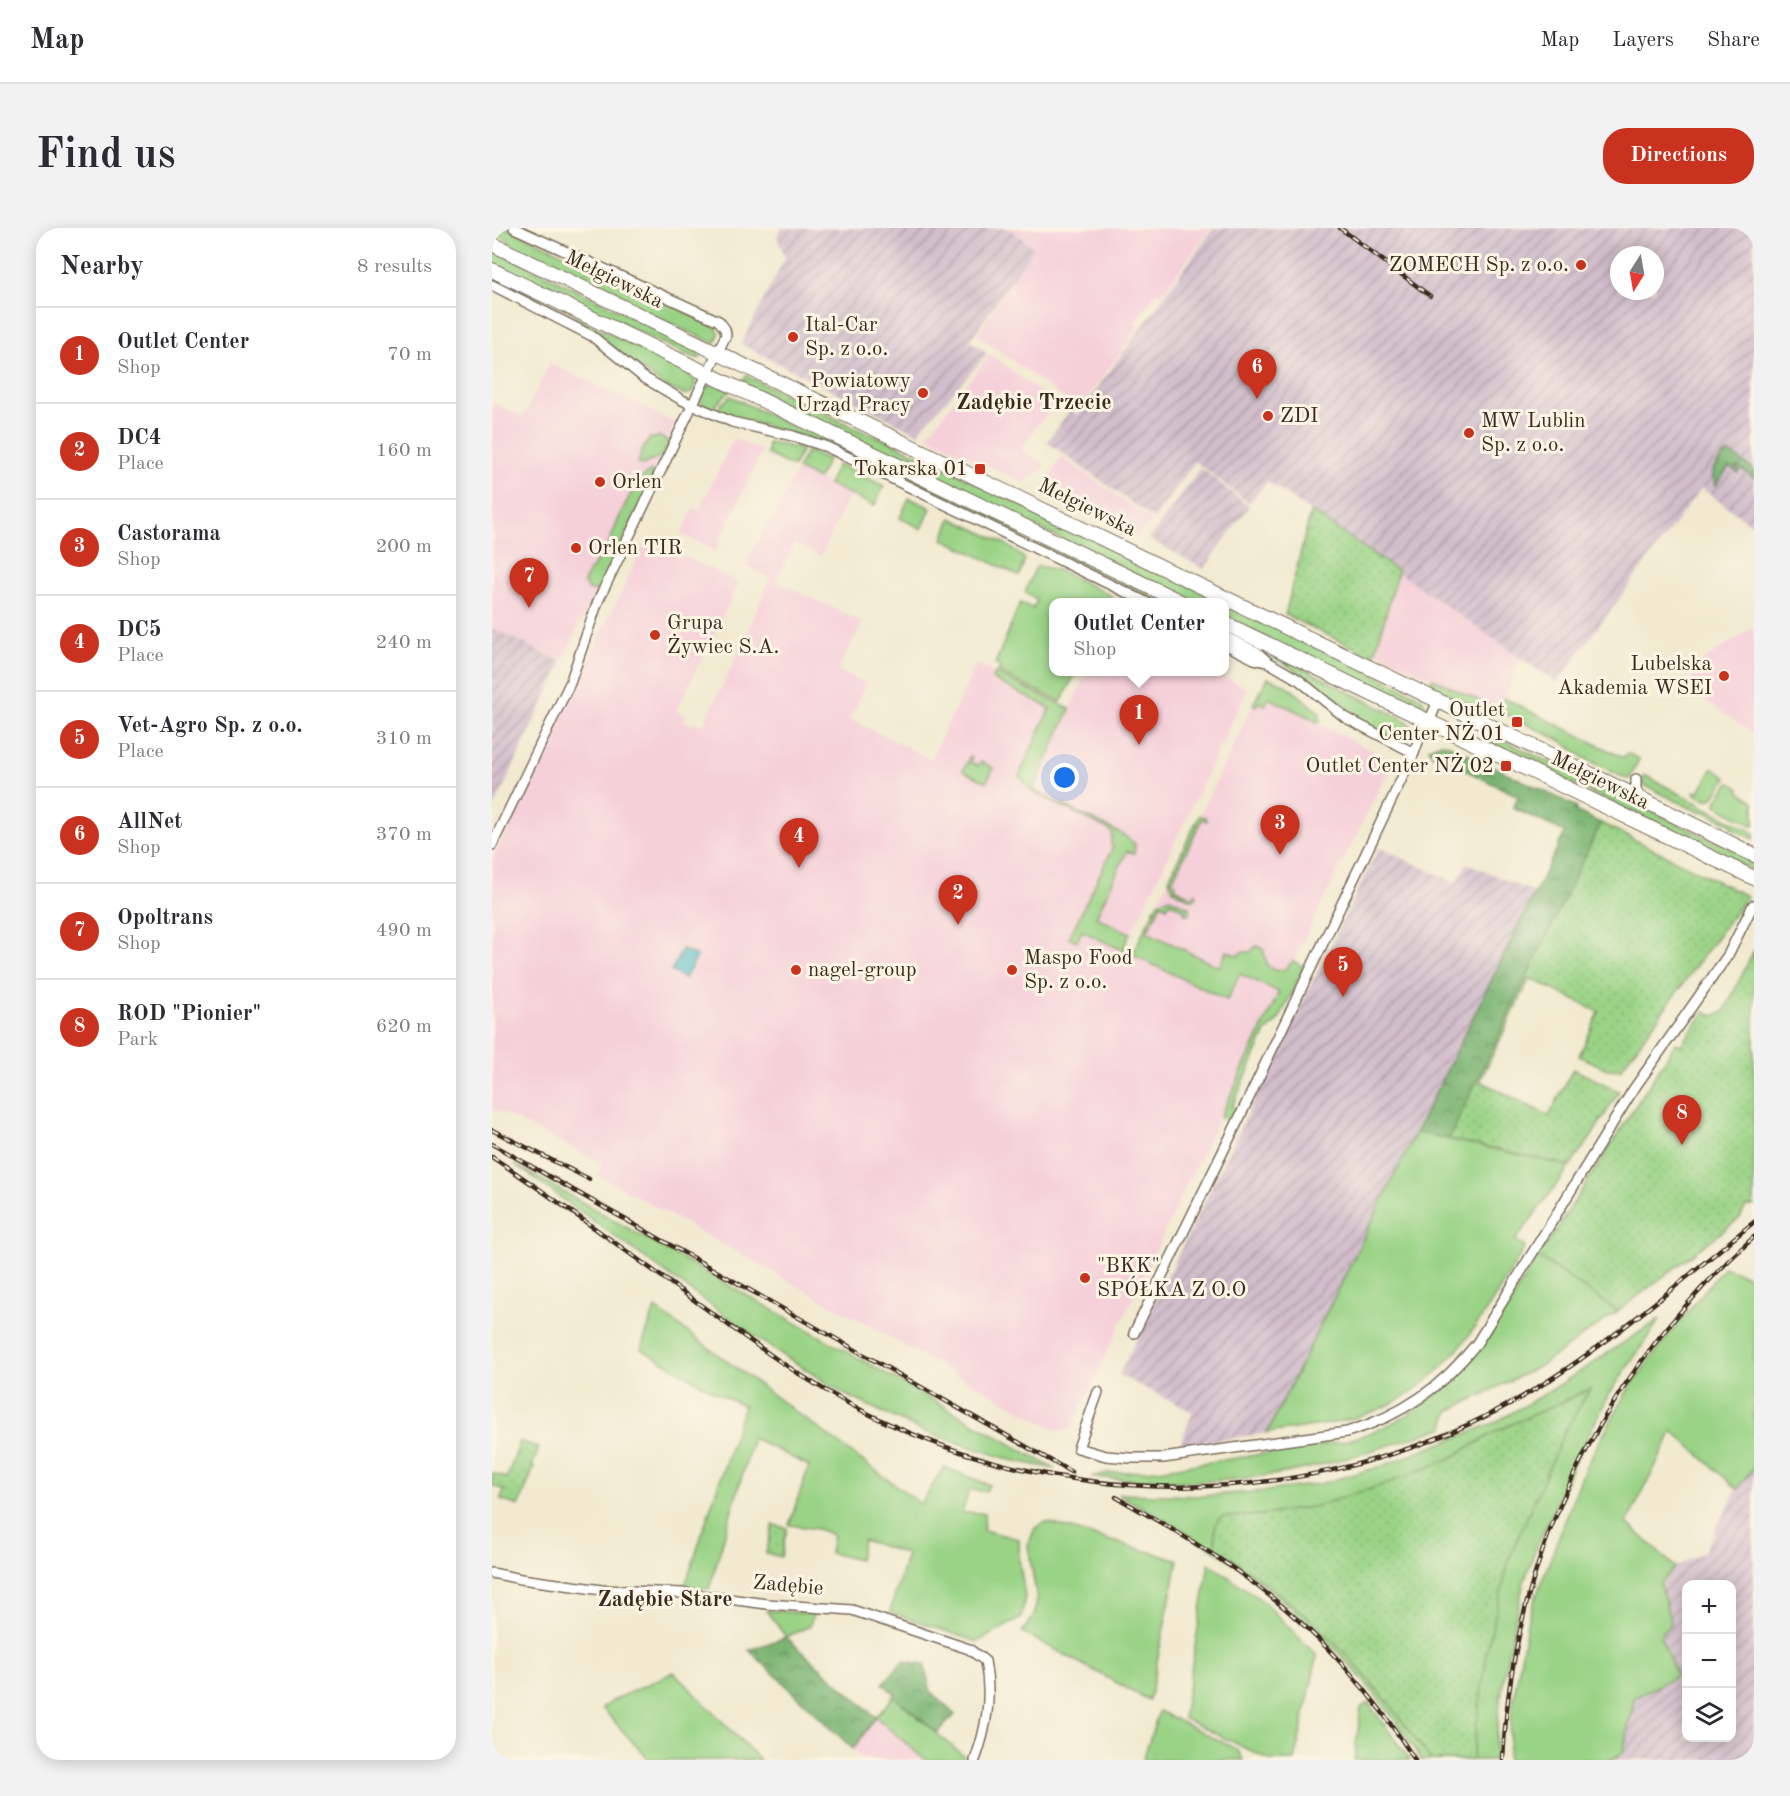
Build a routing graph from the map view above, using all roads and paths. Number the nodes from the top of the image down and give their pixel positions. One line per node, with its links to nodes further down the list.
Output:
1 (514, 228): 5 (street, Mełgiewska)
2 (492, 244): 5 (main road, Mełgiewska)
3 (492, 270): 6 (main road, Mełgiewska)
4 (492, 285): 7 (street)
5 (717, 353): 6 (street, Mełgiewska); 12 (main road, Mełgiewska)
6 (707, 374): 7 (street, Mełgiewska); 11 (main road, Mełgiewska)
7 (692, 405): 8 (street); 23 (street, Mełgiewska)
8 (1120, 588): 9 (street); 10 (street)
9 (1137, 598)
10 (1143, 598)
11 (1171, 598)
12 (1225, 598)
13 (1229, 600): 18 (main road, Mełgiewska)
14 (1229, 626): 19 (main road, Mełgiewska)
15 (1229, 638): 17 (street)
16 (1229, 646): 17 (street)
17 (1269, 663): 22 (street)
18 (1438, 701): 19 (street); 20 (main road, Mełgiewska)
19 (1432, 728): 21 (main road, Mełgiewska); 22 (street)
20 (1494, 728): 21 (main road); 24 (main road, Mełgiewska)
21 (1480, 746): 25 (main road, Mełgiewska)
22 (1414, 753): 27 (street)
23 (492, 845)
24 (1754, 855)
25 (1754, 878)
26 (1753, 905): 28 (street)
27 (1134, 1332)
28 (1098, 1392)
29 (492, 1573): 30 (street, Zadębie)
30 (975, 1760)

